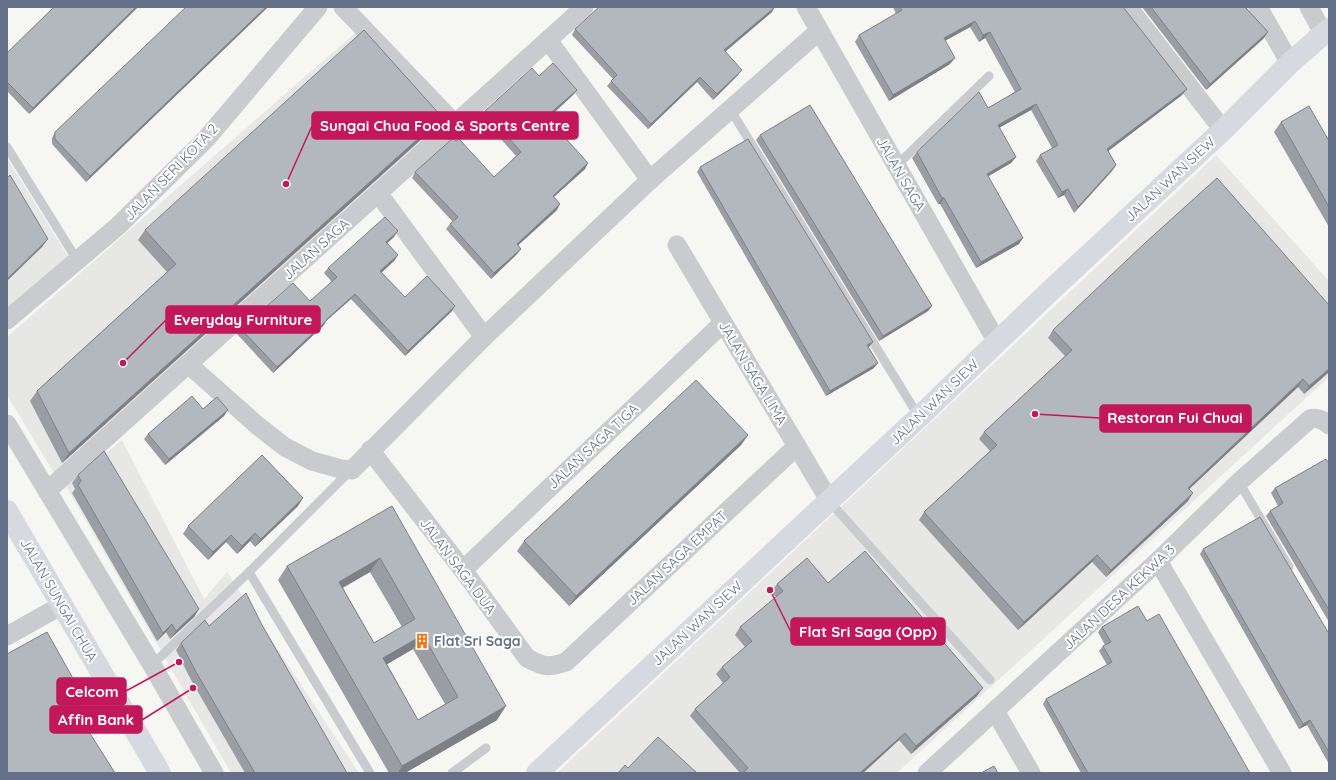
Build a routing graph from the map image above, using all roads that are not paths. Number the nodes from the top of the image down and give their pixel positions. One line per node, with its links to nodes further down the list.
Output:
1 (318, 7): 21 (street, JALAN SERI KOTA 2)
2 (343, 7): 14 (street)
3 (806, 7): 8 (street, JALAN SAGA)
4 (1128, 7): 15 (street)
5 (1258, 7): 11 (street)
6 (1309, 7): 9 (street)
7 (581, 8): 10 (street, JALAN SAGA)
8 (819, 31): 13 (street); 17 (street, JALAN SAGA)
9 (1326, 31): 11 (street, JALAN WAN SIEW)
10 (548, 40): 14 (street, JALAN SAGA); 18 (street)
11 (1290, 62): 15 (street, JALAN WAN SIEW)
12 (988, 76): 17 (lane)
13 (730, 109): 18 (street); 27 (lane)
14 (455, 124): 19 (street, JALAN SAGA)
15 (1223, 130): 25 (street, JALAN WAN SIEW)
16 (7, 147): 21 (lane)
17 (896, 166): 25 (street, JALAN SAGA)
18 (650, 180): 24 (street)
19 (378, 194): 24 (street); 26 (street, JALAN SAGA)
20 (677, 245): 23 (street, JALAN SAGA LIMA)
21 (78, 260): 22 (street, JALAN SERI KOTA 2)
22 (7, 320)
23 (723, 323): 30 (street, JALAN SAGA LIMA); 38 (street, JALAN SAGA TIGA)
24 (484, 337): 31 (street)
25 (997, 342): 27 (street, JALAN WAN SIEW)
26 (188, 364): 32 (street); 34 (street, JALAN SAGA)
27 (919, 417): 35 (street, JALAN WAN SIEW)
28 (7, 424): 34 (street)
29 (1329, 425): 33 (street, JALAN DESA KEKWA 3)
30 (797, 446): 35 (street, JALAN SAGA LIMA); 44 (street, JALAN SAGA EMPAT)
31 (370, 450): 32 (street); 38 (street, JALAN SAGA DUA)
32 (352, 470): 39 (lane)
33 (1239, 482): 37 (street, JALAN DESA KEKWA 3); 40 (lane)
34 (47, 491): 43 (street)
35 (829, 500): 45 (lane); 52 (street, JALAN WAN SIEW)
36 (7, 511): 41 (street, JALAN SUNGAI CHUA)
37 (1158, 561): 46 (street, JALAN DESA KEKWA 3); 55 (street)
38 (463, 570): 44 (street, JALAN SAGA DUA)
39 (249, 572): 43 (lane); 50 (lane)
40 (1294, 575)
41 (62, 605): 42 (street); 48 (street, JALAN SUNGAI CHUA)
42 (7, 636)
43 (152, 665): 49 (street)
44 (555, 666)
45 (990, 680)
46 (995, 711): 53 (street, JALAN DESA KEKWA 3); 54 (street)
47 (486, 748): 51 (lane)
48 (160, 773)
49 (214, 773)
50 (370, 773)
51 (452, 773)
52 (537, 773)
53 (927, 773)
54 (1031, 773)
55 (1282, 773)

